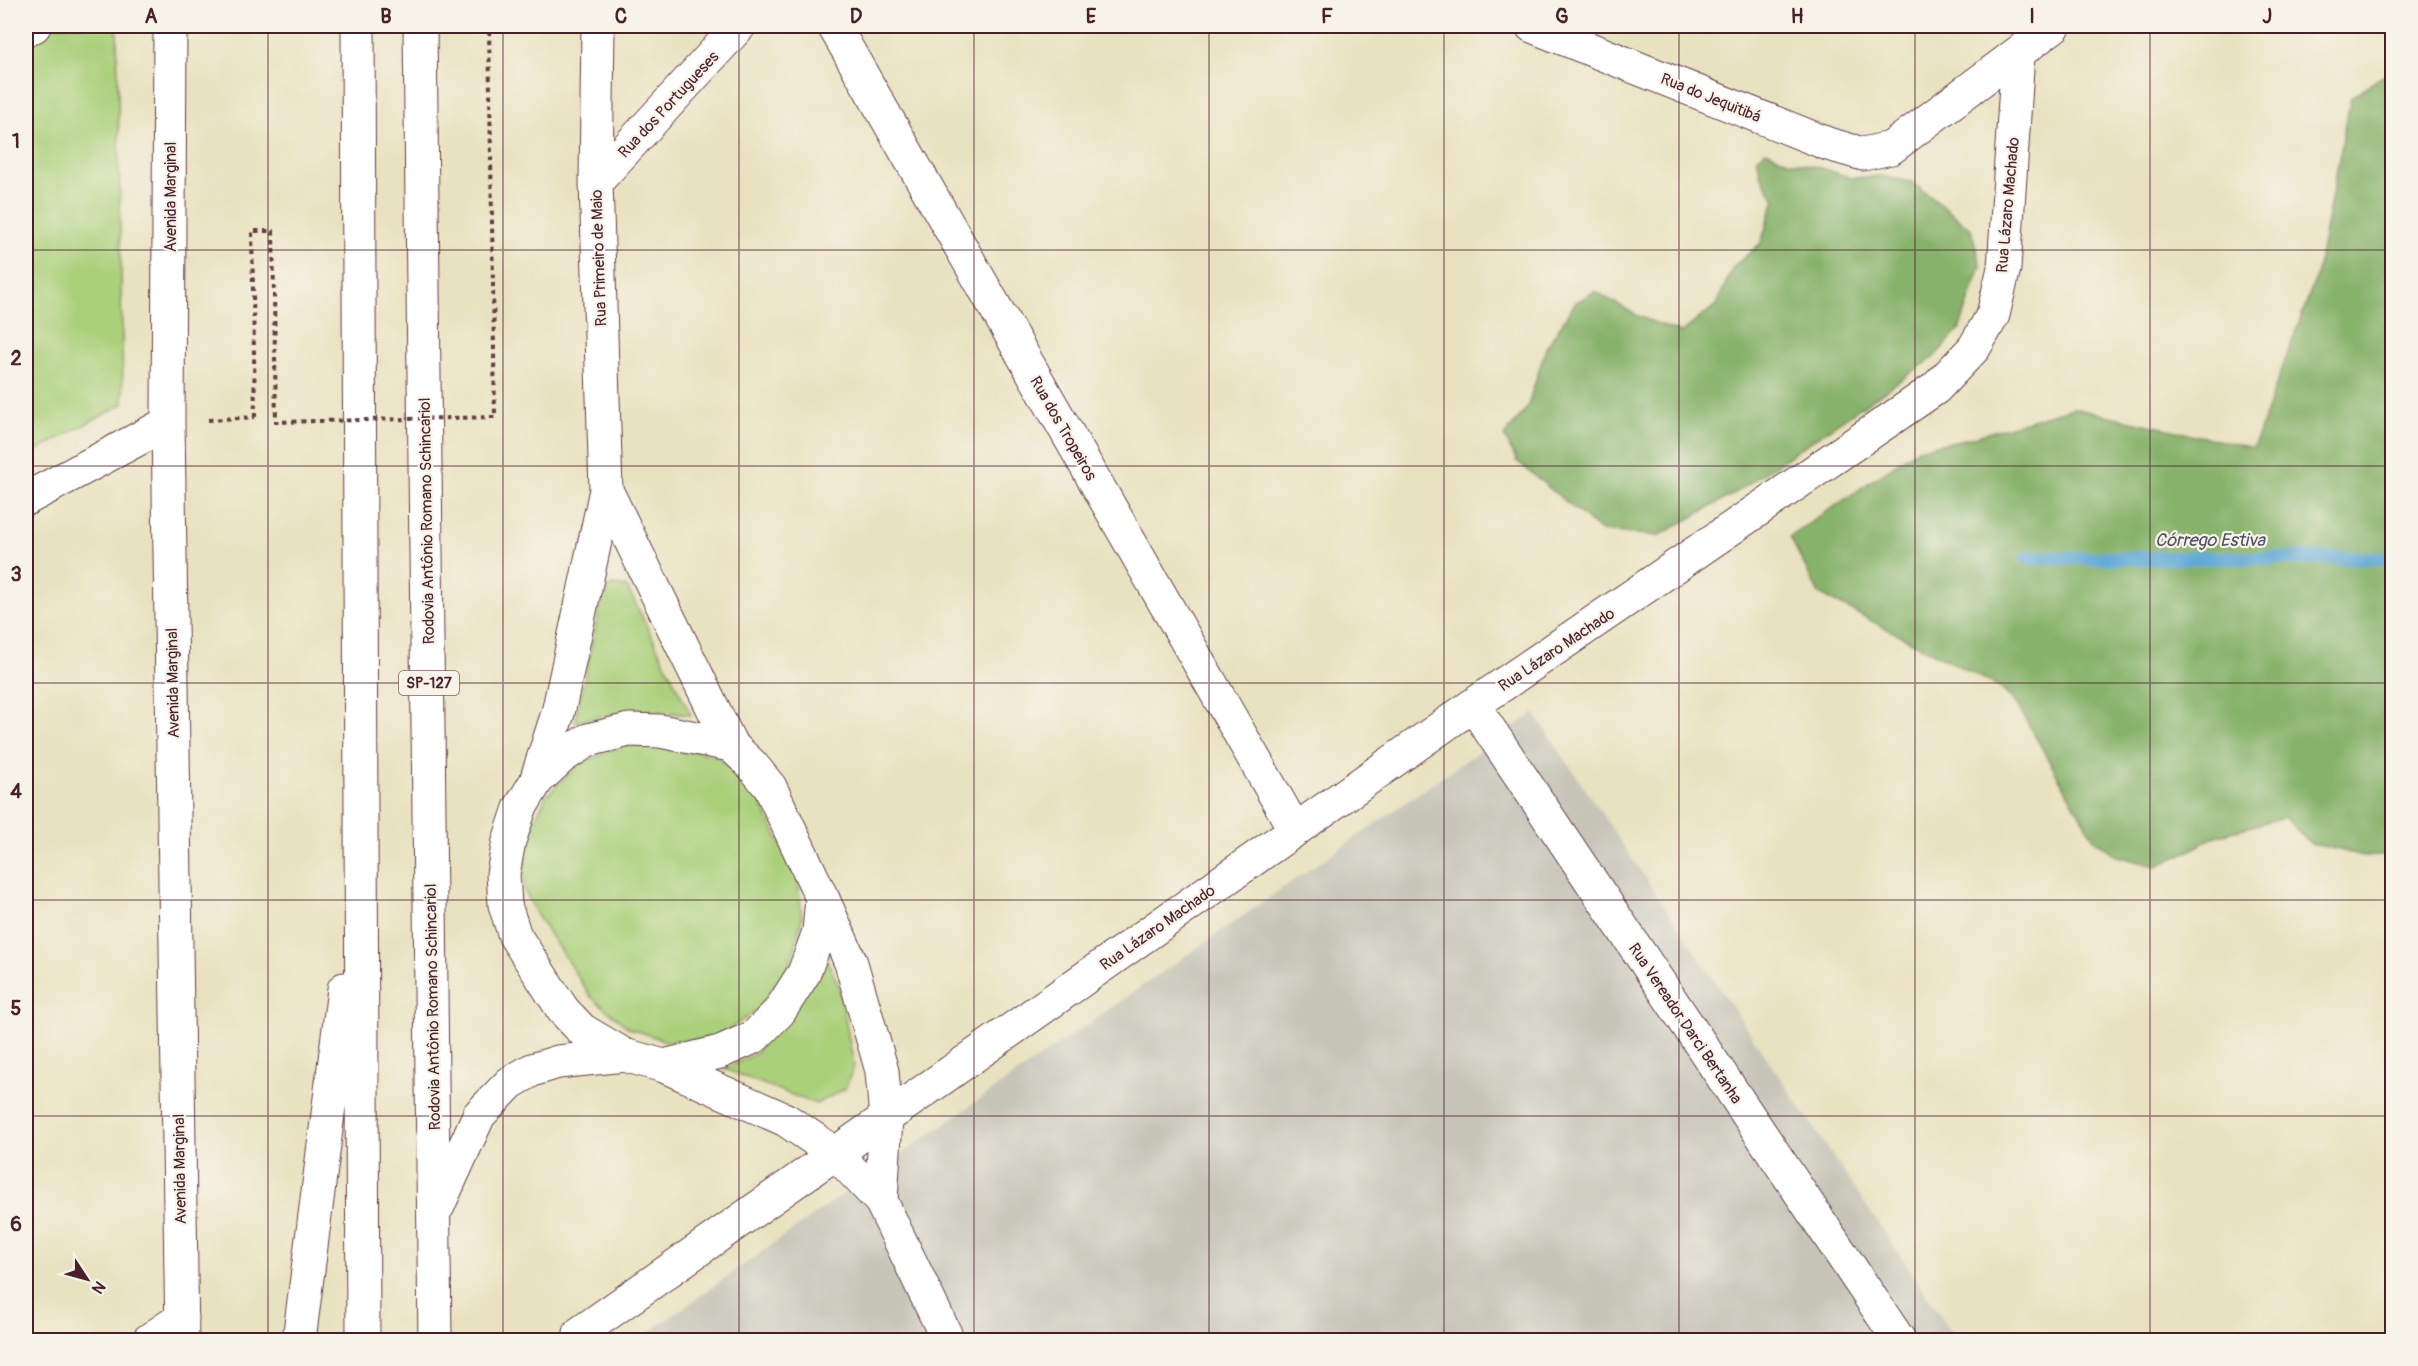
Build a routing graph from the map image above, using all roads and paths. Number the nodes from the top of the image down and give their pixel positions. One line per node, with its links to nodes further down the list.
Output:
1 (34, 26): 11 (main road)
2 (170, 26): 14 (main road, Avenida Marginal)
3 (358, 26): 21 (main road)
4 (420, 26): 28 (main road, Rodovia Antônio Romano Schincariol / SP-127)
5 (489, 26): 14 (path, bridge)
6 (598, 26): 13 (main road, Rua Primeiro de Maio)
7 (739, 26): 13 (main road, Rua dos Portugueses)
8 (834, 26): 20 (main road, Rua dos Tropeiros)
9 (1532, 26): 12 (main road, Rua do Jequitibá)
10 (2054, 26): 12 (main road)
11 (26, 30)
12 (2018, 54): 17 (main road, Rua Lázaro Machado)
13 (596, 182): 15 (main road, Rua Primeiro de Maio)
14 (168, 423): 16 (main road); 29 (main road, Avenida Marginal)
15 (606, 490): 18 (main road, Rua Primeiro de Maio); 19 (main road, Rua Primeiro de Maio)
16 (26, 499)
17 (1473, 705): 20 (main road, Rua Lázaro Machado); 36 (main road, Rua Vereador Darci Bertanha)
18 (730, 745): 19 (main road); 22 (main road)
19 (537, 780): 23 (main road)
20 (1294, 830): 25 (main road, Rua Lázaro Machado)
21 (360, 866): 32 (main road); 33 (main road)
22 (822, 898): 24 (main road); 25 (main road)
23 (624, 1055): 24 (main road); 28 (main road)
24 (664, 1065): 26 (main road)
25 (886, 1118): 26 (main road, Rua Lázaro Machado); 27 (main road)
26 (836, 1154): 27 (main road); 30 (main road, Rua Lázaro Machado)
27 (881, 1201): 35 (main road)
28 (434, 1216): 34 (main road, Rodovia Antônio Romano Schincariol / SP-127)
29 (182, 1329): 31 (main road)
30 (582, 1337)
31 (149, 1341)
32 (298, 1341)
33 (363, 1341)
34 (435, 1341)
35 (948, 1341)
36 (1899, 1341)

